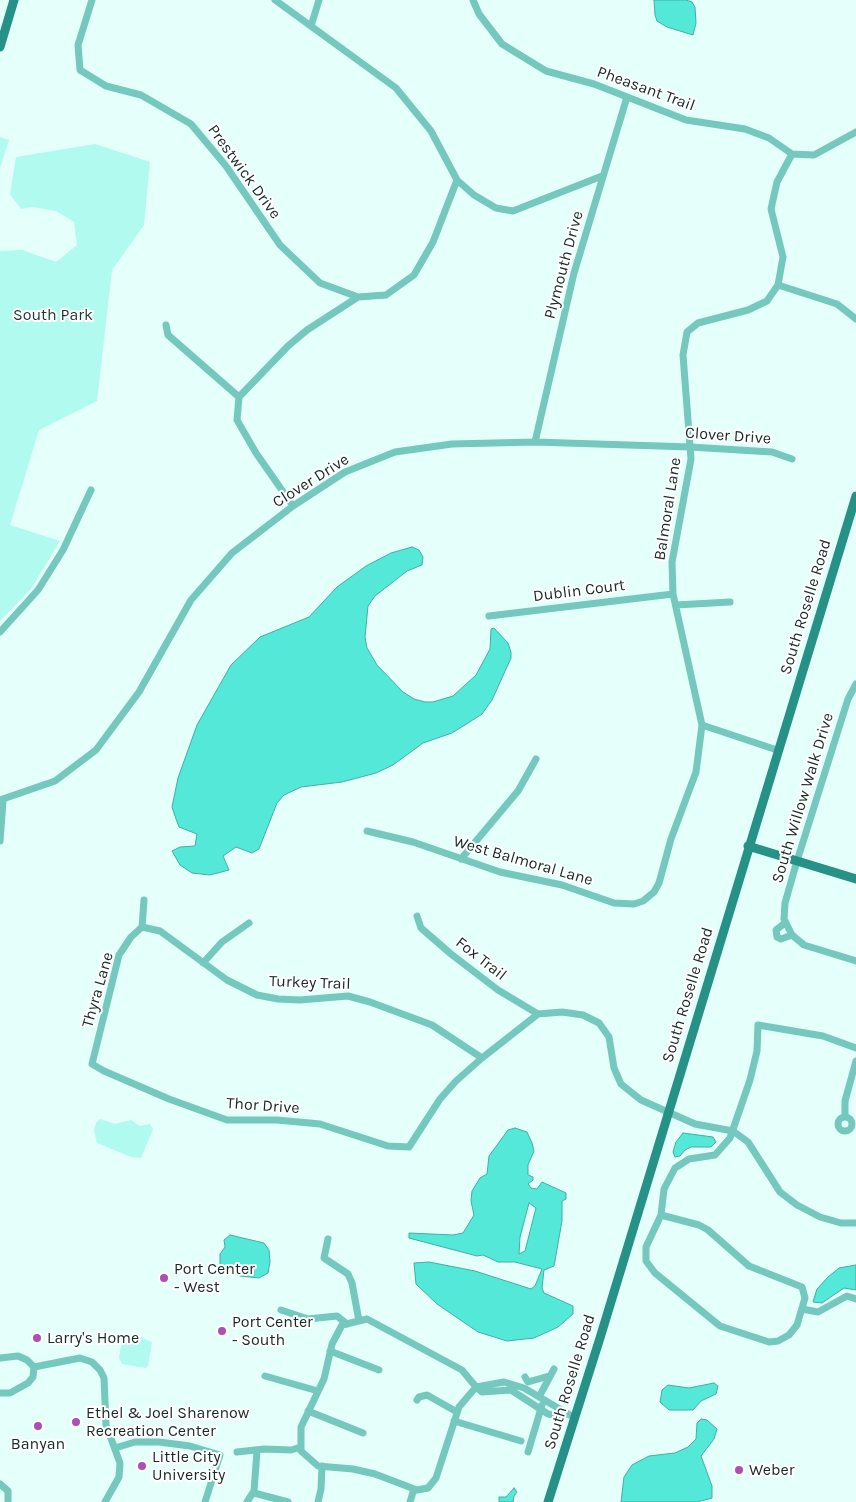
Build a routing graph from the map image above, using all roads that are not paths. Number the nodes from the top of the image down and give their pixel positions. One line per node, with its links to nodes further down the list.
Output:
1 (14, 0): 7 (main road)
2 (92, 0): 14 (street, Prestwick Drive)
3 (275, 0): 6 (street)
4 (319, 0): 6 (street)
5 (473, 0): 8 (street, Pheasant Trail)
6 (311, 26): 12 (street)
7 (0, 47)
8 (627, 97): 10 (street, Pheasant Trail); 11 (street, Plymouth Drive)
9 (856, 132): 10 (street)
10 (792, 154): 13 (street)
11 (602, 176): 12 (street); 18 (street, Plymouth Drive)
12 (457, 180): 14 (street)
13 (778, 285): 15 (street); 19 (street, Balmoral Lane)
14 (358, 298): 17 (street)
15 (856, 319)
16 (166, 324): 17 (street)
17 (239, 397): 23 (street)
18 (535, 442): 19 (street, Clover Drive); 23 (street, Clover Drive)
19 (690, 448): 20 (street, Clover Drive); 24 (street, Balmoral Lane)
20 (792, 459)
21 (91, 490): 28 (street)
22 (856, 496): 31 (main road, South Roselle Road)
23 (293, 506): 33 (street, Clover Drive)
24 (673, 594): 26 (street, Balmoral Lane); 27 (street, Dublin Court)
25 (730, 602): 26 (street)
26 (676, 605): 30 (street, Balmoral Lane)
27 (489, 616)
28 (0, 632)
29 (856, 684): 38 (street, South Willow Walk Drive)
30 (702, 726): 31 (street); 41 (street, Balmoral Lane)
31 (777, 750): 36 (main road, South Roselle Road)
32 (536, 759): 37 (street)
33 (2, 801): 35 (street)
34 (367, 831): 37 (street, West Balmoral Lane)
35 (0, 842)
36 (748, 846): 38 (main road); 54 (main road, South Roselle Road)
37 (461, 859): 41 (street, West Balmoral Lane)
38 (797, 860): 39 (main road); 44 (street, South Willow Walk Drive)
39 (856, 878)
40 (144, 900): 45 (street)
41 (643, 901)
42 (417, 916): 49 (street, Fox Trail)
43 (249, 923): 48 (street)
44 (785, 923): 46 (street); 46 (street, South Willow Walk Drive)
45 (142, 927): 48 (street, Turkey Trail); 53 (street, Thyra Lane)
46 (790, 933): 47 (street)
47 (856, 961)
48 (203, 963): 51 (street, Turkey Trail)
49 (538, 1014): 51 (street); 54 (street)
50 (856, 1048): 56 (street)
51 (482, 1058): 53 (street, Thor Drive)
52 (856, 1062): 55 (street)
53 (92, 1064)
54 (668, 1112): 56 (street); 80 (main road, South Roselle Road)
55 (845, 1116)
56 (733, 1131): 57 (street); 58 (street)
57 (661, 1215): 61 (street); 61 (street)
58 (856, 1223)
59 (328, 1239): 63 (street)
60 (856, 1299): 61 (street)
61 (802, 1308)
62 (281, 1310): 64 (street)
63 (359, 1321): 64 (street); 71 (street)
64 (347, 1324): 65 (street)
65 (330, 1351): 68 (street); 72 (street)
66 (0, 1358): 67 (street)
67 (34, 1368): 73 (street); 85 (street)
68 (379, 1370)
69 (265, 1376): 72 (street)
70 (533, 1376): 74 (street)
71 (476, 1387): 74 (street); 76 (street); 78 (street)
72 (318, 1391): 77 (street)
73 (0, 1393)
74 (542, 1399): 76 (street); 79 (street)
75 (418, 1400): 78 (street)
76 (541, 1409): 79 (street); 88 (street)
77 (308, 1411): 82 (street); 84 (street)
78 (457, 1412): 81 (street)
79 (566, 1414): 80 (street)
80 (575, 1418): 100 (main road, South Roselle Road)
81 (454, 1421): 83 (street); 91 (street)
82 (363, 1433)
83 (521, 1441)
84 (301, 1447): 86 (street); 89 (street)
85 (115, 1448): 94 (street); 95 (street)
86 (257, 1451): 87 (street); 92 (street)
87 (236, 1452)
88 (528, 1452)
89 (322, 1466): 91 (street); 98 (street)
90 (0, 1484): 93 (street)
91 (414, 1489): 99 (street)
92 (254, 1492): 96 (street); 97 (street)
93 (8, 1502)
94 (105, 1502)
95 (205, 1502)
96 (247, 1502)
97 (288, 1502)
98 (318, 1502)
99 (410, 1502)
100 (548, 1502)

